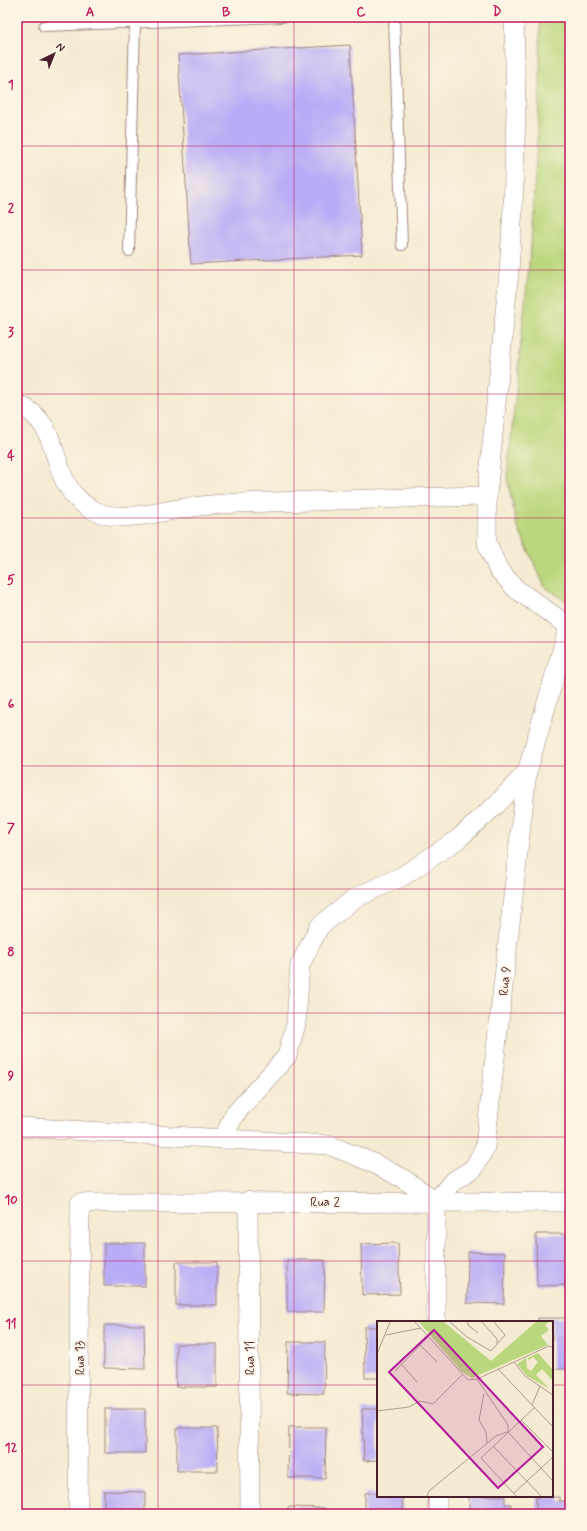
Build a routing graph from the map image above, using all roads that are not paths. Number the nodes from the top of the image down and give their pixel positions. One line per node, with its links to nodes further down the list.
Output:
1 (283, 17): 4 (lane)
2 (394, 17): 6 (lane)
3 (514, 17): 9 (street)
4 (135, 23): 5 (lane); 7 (lane)
5 (44, 26)
6 (402, 245)
7 (129, 251)
8 (17, 404): 9 (street)
9 (487, 496): 10 (street)
10 (569, 627): 11 (street, Rua 9)
11 (527, 772): 13 (street); 15 (street, Rua 9)
12 (17, 1127): 13 (street)
13 (223, 1138): 15 (street)
14 (248, 1201): 15 (street, Rua 2); 17 (street, Rua 2); 21 (street, Rua 11)
15 (436, 1201): 16 (street, Rua 2); 18 (street)
16 (570, 1202)
17 (80, 1203): 20 (street, Rua 13)
18 (436, 1321)
19 (437, 1497): 22 (street)
20 (78, 1514)
21 (250, 1514)
22 (437, 1514)

